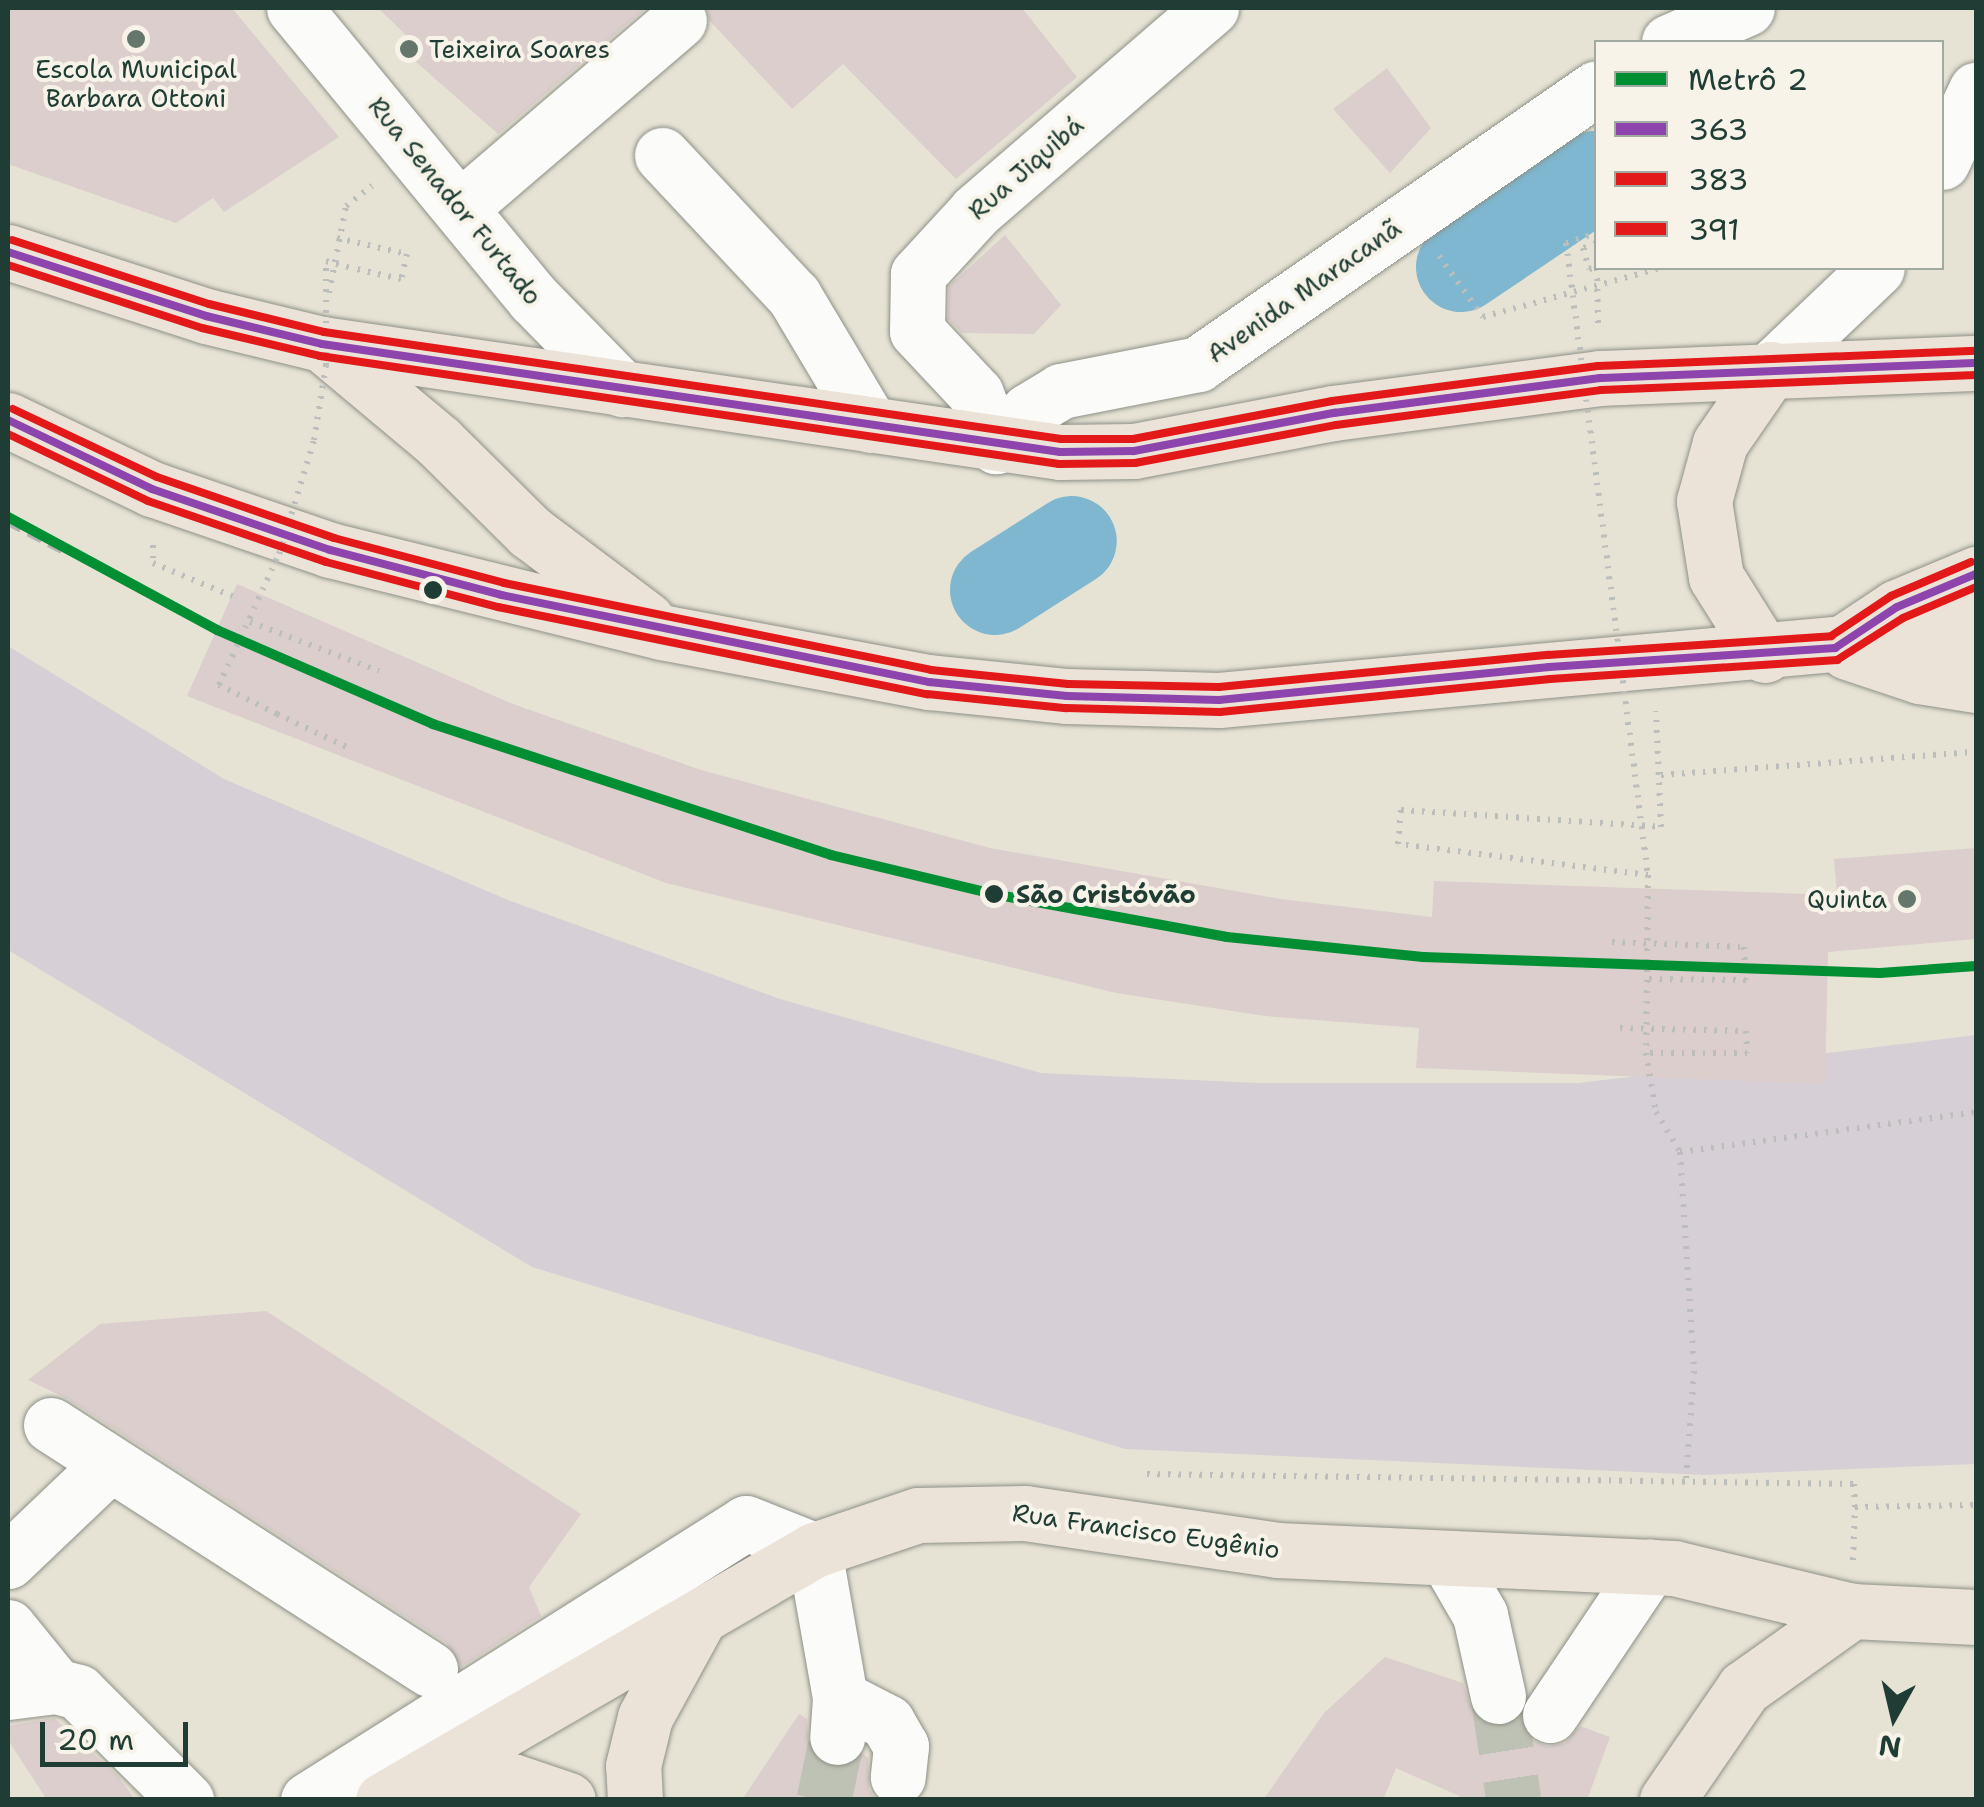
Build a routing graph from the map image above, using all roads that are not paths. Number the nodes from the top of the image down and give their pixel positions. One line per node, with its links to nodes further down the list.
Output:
1 (294, 8): 10 (street, Rua Senador Furtado)
2 (1211, 8): 14 (street, Rua Jiquibá)
3 (1747, 8): 5 (street)
4 (679, 20): 10 (street)
5 (1674, 40)
6 (1594, 89): 17 (street, Avenida Maracanã)
7 (1976, 90): 9 (street)
8 (662, 155): 20 (street)
9 (1944, 158)
10 (461, 207): 18 (street, Rua Senador Furtado)
11 (8, 252): 13 (main road)
12 (1875, 270): 16 (street)
13 (322, 344): 18 (main road); 24 (main road)
14 (938, 360): 17 (street); 21 (street, Rua Jiquibá)
15 (1976, 363): 16 (main road)
16 (1772, 369): 21 (main road); 26 (main road)
17 (1121, 380): 21 (street, Avenida Maracanã)
18 (622, 389): 20 (main road)
19 (8, 420): 24 (main road)
20 (871, 426): 21 (main road)
21 (996, 446)
22 (1976, 574): 25 (main road)
23 (1976, 630): 25 (main road)
24 (662, 632): 26 (main road)
25 (1835, 648): 26 (main road); 27 (main road)
26 (1765, 655)
27 (1976, 685)
28 (52, 1426): 29 (street)
29 (110, 1464): 32 (street); 38 (street)
30 (814, 1550): 31 (main road, Rua Francisco Eugênio); 36 (main road, Rua Francisco Eugênio); 42 (street); 45 (street)
31 (1447, 1558): 33 (main road, Rua Francisco Eugênio); 40 (street)
32 (8, 1562)
33 (1650, 1566): 34 (main road, Rua Francisco Eugênio); 41 (street)
34 (1852, 1611): 35 (main road, Rua Francisco Eugênio); 48 (main road)
35 (1976, 1616)
36 (696, 1622): 43 (main road, Rua Francisco Eugênio); 47 (main road)
37 (8, 1627): 39 (street)
38 (430, 1670)
39 (32, 1689): 44 (street)
40 (1498, 1696)
41 (1550, 1715)
42 (898, 1778)
43 (385, 1798): 46 (main road)
44 (186, 1800)
45 (308, 1800)
46 (568, 1800)
47 (635, 1800)
48 (1668, 1800)

